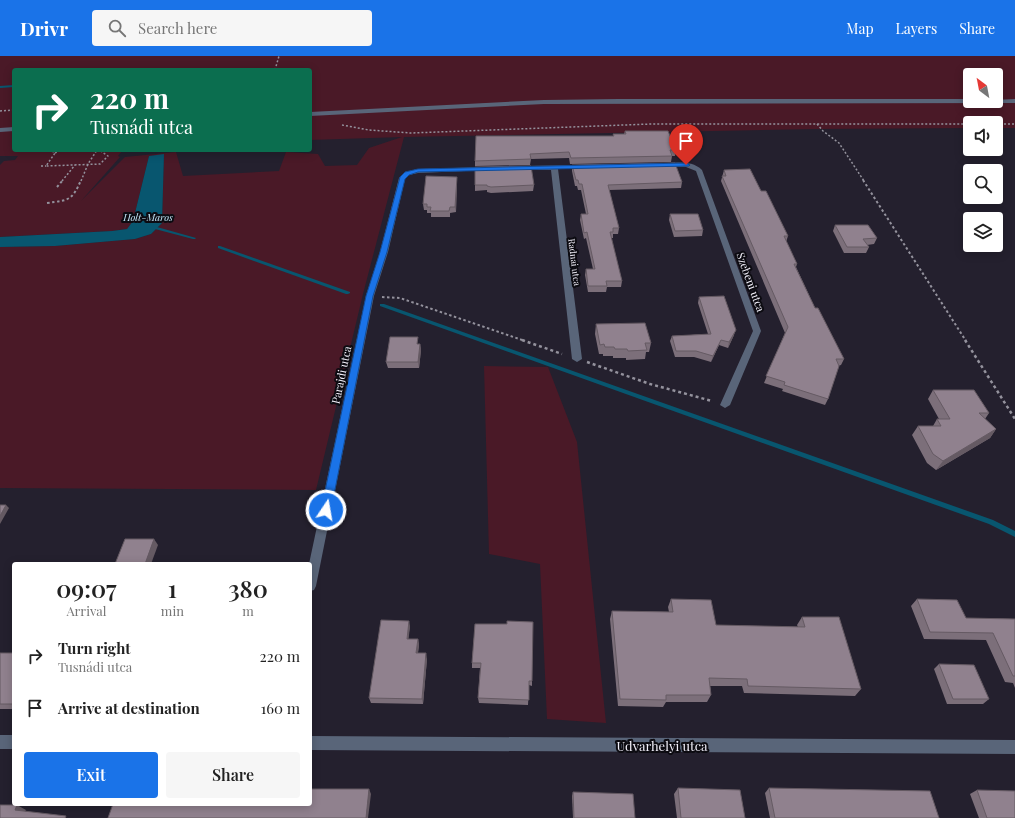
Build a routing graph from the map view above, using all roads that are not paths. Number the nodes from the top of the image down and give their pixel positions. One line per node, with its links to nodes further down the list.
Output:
1 (1015, 101): 2 (street)
2 (312, 114)
3 (0, 130): 4 (street)
4 (12, 130)
5 (655, 166): 11 (street, Szebeni utca)
6 (593, 167): 8 (street)
7 (514, 168): 8 (street)
8 (554, 168): 10 (street, Radnai utca)
9 (498, 169): 12 (street, Parajdi utca)
10 (577, 359)
11 (726, 405)
12 (312, 576)
13 (0, 742): 14 (street)
14 (12, 742)
15 (312, 743): 16 (street, Udvarhelyi utca)
16 (1015, 747)

